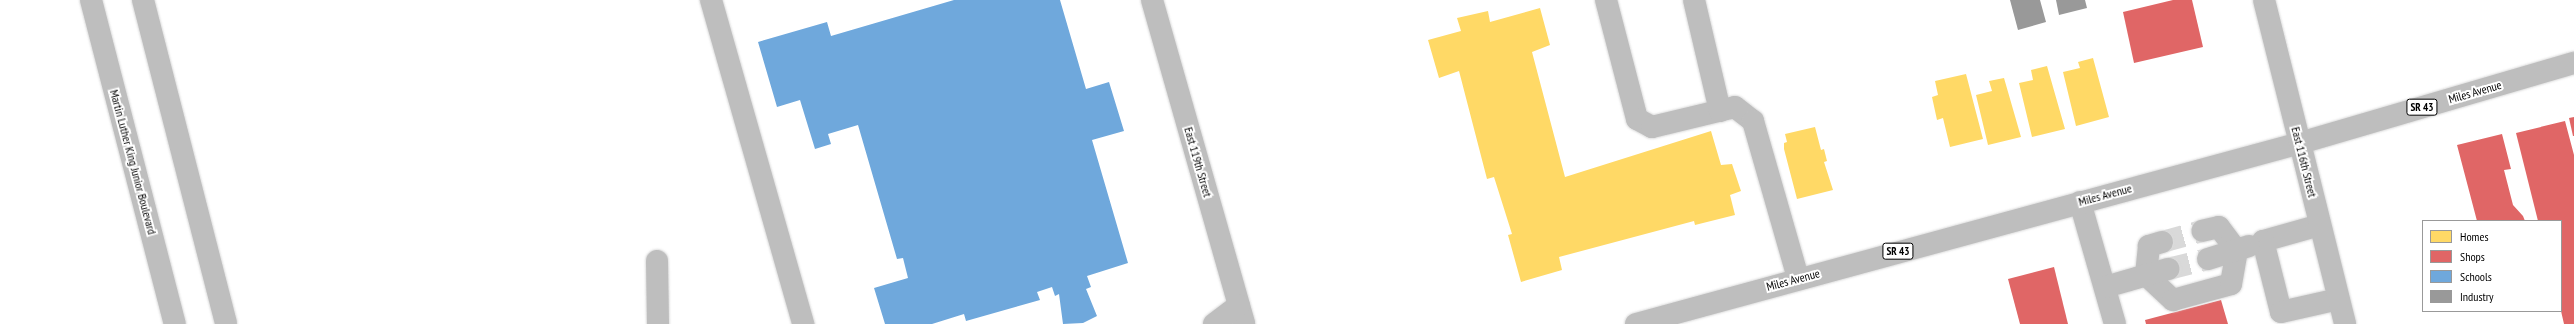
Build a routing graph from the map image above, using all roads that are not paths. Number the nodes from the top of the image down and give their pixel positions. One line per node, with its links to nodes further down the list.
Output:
1 (91, 0): 25 (main road, Martin Luther King Junior Boulevard)
2 (143, 0): 26 (main road)
3 (711, 0): 28 (main road)
4 (1152, 0): 24 (main road, East 119th Street)
5 (1606, 0): 9 (main road)
6 (1694, 0): 9 (main road)
7 (2264, 0): 10 (main road, East 116th Street)
8 (2574, 63): 10 (main road, Miles Avenue / SR 43)
9 (1720, 111): 21 (main road)
10 (2300, 143): 11 (main road, Miles Avenue / SR 43); 12 (main road, East 116th Street)
11 (2080, 202): 21 (main road, Miles Avenue / SR 43); 22 (main road)
12 (2320, 225): 14 (main road); 23 (main road, East 116th Street)
13 (2202, 231): 16 (main road)
14 (2263, 241): 16 (main road); 23 (main road)
15 (2162, 242): 20 (main road)
16 (2237, 250): 17 (main road); 20 (main road)
17 (2208, 259)
18 (657, 261): 27 (main road)
19 (2168, 269): 20 (main road)
20 (2146, 275): 22 (main road)
21 (1798, 278): 30 (main road, Miles Avenue / SR 43)
22 (2105, 286): 31 (main road)
23 (2338, 299): 32 (main road, East 116th Street)
24 (1241, 315): 29 (main road)
25 (175, 324)
26 (226, 324)
27 (658, 324)
28 (803, 324)
29 (1214, 324)
30 (1636, 324)
31 (2115, 324)
32 (2345, 324)

